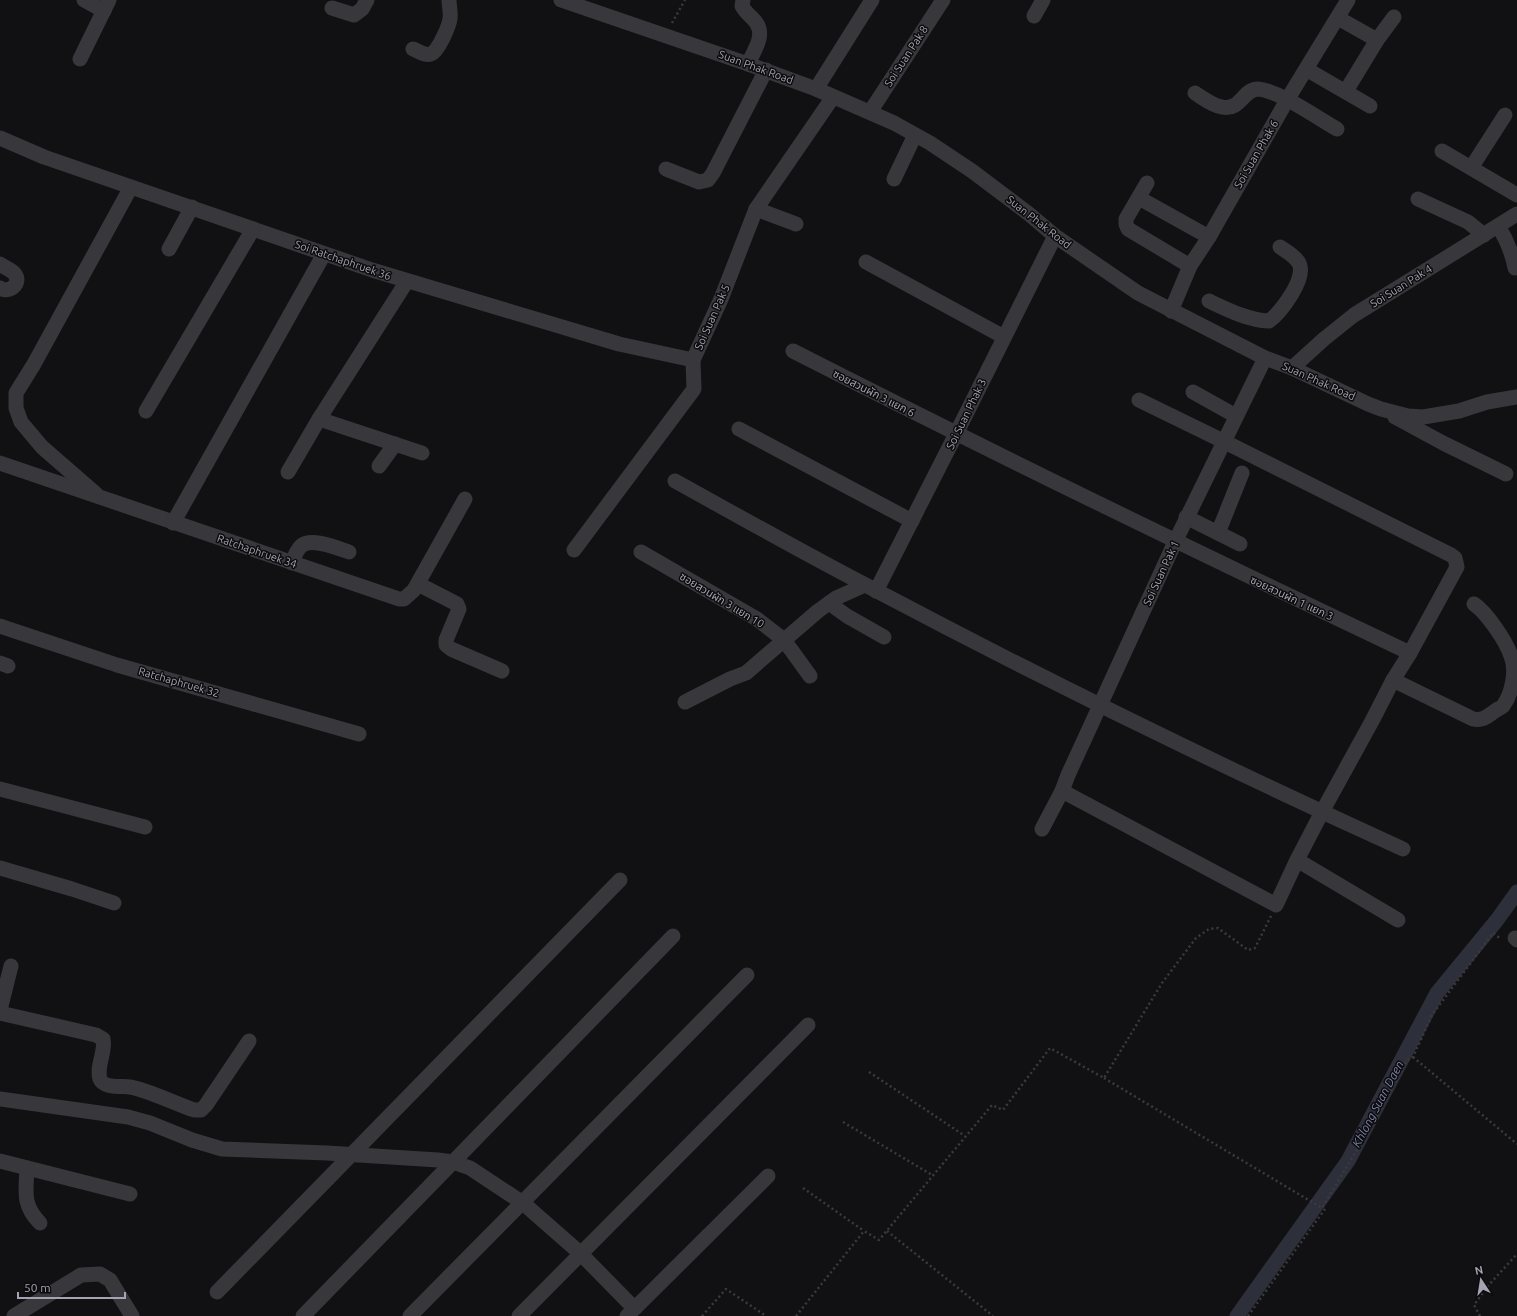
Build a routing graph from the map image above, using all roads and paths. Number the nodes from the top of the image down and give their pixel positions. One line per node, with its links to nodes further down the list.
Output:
1 (84, 0): 12 (street)
2 (367, 0): 13 (street)
3 (448, 0): 19 (street)
4 (561, 0): 11 (street, Suan Phak Road)
5 (685, 0): 17 (path)
6 (744, 0): 21 (street)
7 (872, 0): 24 (street)
8 (943, 0): 30 (street, Soi Suan Pak 8)
9 (1043, 0): 14 (street)
10 (1348, 0): 16 (street, Soi Suan Phak 6)
11 (585, 4): 17 (street, Suan Phak Road)
12 (107, 5): 20 (street)
13 (332, 8)
14 (1034, 16)
15 (1394, 17): 18 (street)
16 (1338, 18): 18 (street); 22 (street, Soi Suan Phak 6)
17 (665, 35): 21 (street, Suan Phak Road)
18 (1377, 40): 25 (street)
19 (413, 49)
20 (80, 59)
21 (748, 64): 23 (street, Suan Phak Road)
22 (1306, 69): 25 (street); 28 (street, Soi Suan Phak 6)
23 (766, 70): 24 (street, Suan Phak Road); 37 (street)
24 (816, 89): 27 (street, Suan Phak Road)
25 (1346, 91): 29 (street)
26 (1195, 93): 28 (street)
27 (833, 97): 30 (street, Suan Phak Road); 45 (street, Soi Suan Pak 5)
28 (1287, 100): 32 (street); 52 (street, Soi Suan Phak 6)
29 (1370, 106)
30 (870, 112): 33 (street, Suan Phak Road)
31 (1505, 115): 36 (street)
32 (1337, 130)
33 (915, 135): 38 (street); 51 (street, Suan Phak Road)
34 (0, 138): 40 (street, Soi Ratchaphruek 36)
35 (1442, 151): 36 (street)
36 (1471, 168): 41 (street)
37 (666, 169)
38 (894, 179)
39 (1147, 183): 42 (street)
40 (131, 187): 44 (street, Soi Ratchaphruek 36); 89 (street)
41 (1517, 195)
42 (1139, 198): 52 (street); 58 (street)
43 (1418, 199): 50 (street)
44 (192, 207): 49 (street, Soi Ratchaphruek 36); 54 (street)
45 (756, 209): 47 (street); 69 (street, Soi Suan Pak 5)
46 (1517, 214): 48 (street, Soi Suan Pak 4)
47 (796, 224)
48 (1498, 226): 50 (street, Soi Suan Pak 4); 59 (street)
49 (253, 229): 55 (street, Soi Ratchaphruek 36); 75 (street)
50 (1484, 235): 70 (street, Soi Suan Pak 4)
51 (1055, 236): 63 (street, Suan Phak Road); 66 (street, Soi Suan Phak 3)
52 (1208, 237): 58 (street, Soi Suan Phak 6)
53 (1280, 247): 64 (street)
54 (169, 249)
55 (324, 254): 60 (street, Soi Ratchaphruek 36); 93 (street)
56 (866, 262): 66 (street)
57 (0, 264): 61 (street)
58 (1190, 266): 63 (street, Soi Suan Phak 6)
59 (1514, 268)
60 (407, 281): 69 (street, Soi Ratchaphruek 36); 77 (street)
61 (0, 288)
62 (1209, 301): 64 (street)
63 (1171, 311): 65 (street, Suan Phak Road)
64 (1232, 312): 65 (street)
65 (1220, 335): 68 (street, Suan Phak Road)
66 (1004, 336): 79 (street, Soi Suan Phak 3)
67 (793, 351): 79 (street, ซอยสวนผัก 3 แยก 6)
68 (1264, 358): 70 (street, Suan Phak Road); 76 (street, Soi Suan Pak 1)
69 (693, 360): 97 (street, Soi Suan Pak 5)
70 (1292, 368): 74 (street, Suan Phak Road)
71 (1193, 392): 76 (street)
72 (1517, 396): 74 (street, Suan Phak Road)
73 (1139, 400): 80 (street)
74 (1381, 409): 87 (street)
75 (146, 410)
76 (1236, 416): 80 (street, Soi Suan Pak 1)
77 (318, 419): 81 (street); 85 (street)
78 (739, 429): 92 (street)
79 (956, 434): 92 (street, Soi Suan Phak 3); 95 (street, ซอยสวนผัก 3 แยก 6)
80 (1223, 441): 91 (street, Soi Suan Pak 1); 108 (street)
81 (395, 444): 82 (street); 84 (street)
82 (422, 452)
83 (0, 463): 89 (street, Ratchaphruek 34)
84 (379, 466)
85 (288, 472)
86 (1242, 473): 94 (street)
87 (1506, 474)
88 (675, 481): 102 (street)
89 (101, 498): 93 (street, Ratchaphruek 34)
90 (465, 500): 101 (street, Ratchaphruek 34)
91 (1186, 517): 94 (street); 95 (street, Soi Suan Pak 1)
92 (912, 520): 102 (street, Soi Suan Phak 3)
93 (173, 523): 100 (street, Ratchaphruek 34)
94 (1218, 533): 96 (street)
95 (1175, 542): 108 (street, ซอยสวนผัก 1 แยก 3); 113 (street, Soi Suan Pak 1)
96 (1240, 544)
97 (574, 550)
98 (349, 552): 100 (street)
99 (641, 552): 107 (street, ซอยสวนผัก 3 แยก 10)
100 (292, 563): 101 (street, Ratchaphruek 34)
101 (418, 584): 109 (street)
102 (870, 588): 103 (street); 113 (street)
103 (829, 603): 106 (street); 107 (street)
104 (1474, 604): 111 (street)
105 (0, 626): 114 (street, Ratchaphruek 32)
106 (884, 638)
107 (784, 640): 110 (street, ซอยสวนผัก 3 แยก 10); 112 (street)
108 (1410, 653): 111 (street)
109 (502, 671)
110 (810, 676)
111 (1393, 680): 117 (street)
112 (685, 702)
113 (1100, 705): 116 (street, Soi Suan Pak 1); 117 (street)
114 (359, 734)
115 (0, 790): 118 (street)
116 (1062, 791): 119 (street, Soi Suan Pak 1); 125 (street)
117 (1322, 812): 120 (street); 121 (street)
118 (145, 827)
119 (1042, 829)
120 (1403, 848)
121 (1297, 860): 125 (street); 126 (street)
122 (0, 868): 124 (street)
123 (620, 880): 141 (street)
124 (114, 903)
125 (1276, 905): 136 (path)
126 (1398, 920)
127 (673, 936): 143 (street)
128 (1512, 940): 134 (path)
129 (11, 966): 131 (street)
130 (747, 975): 149 (street)
131 (0, 1011): 133 (street)
132 (808, 1025): 154 (street)
133 (249, 1041)
134 (1414, 1057): 136 (path); 140 (path)
135 (869, 1072): 139 (path)
136 (1104, 1078): 139 (path)
137 (0, 1099): 141 (street)
138 (843, 1122): 145 (path)
139 (966, 1136): 145 (path)
140 (1517, 1144)
141 (353, 1155): 143 (street); 156 (street)
142 (0, 1161): 144 (street)
143 (453, 1162): 149 (street); 160 (street)
144 (27, 1168): 148 (street); 151 (street)
145 (932, 1175): 153 (path)
146 (768, 1176): 157 (street)
147 (802, 1188): 152 (path)
148 (130, 1194)
149 (523, 1203): 154 (street); 161 (street)
150 (1325, 1210): 167 (path)
151 (40, 1223)
152 (864, 1231): 153 (path); 165 (path)
153 (887, 1231): 166 (path)
154 (580, 1253): 157 (street); 162 (street)
155 (1517, 1254): 168 (path)
156 (216, 1292)
157 (631, 1312)
158 (14, 1316): 159 (street)
159 (132, 1316)
160 (303, 1316)
161 (410, 1316)
162 (518, 1316)
163 (702, 1316): 164 (path)
164 (766, 1316)
165 (796, 1316)
166 (993, 1316)
167 (1248, 1316)
168 (1480, 1316)

